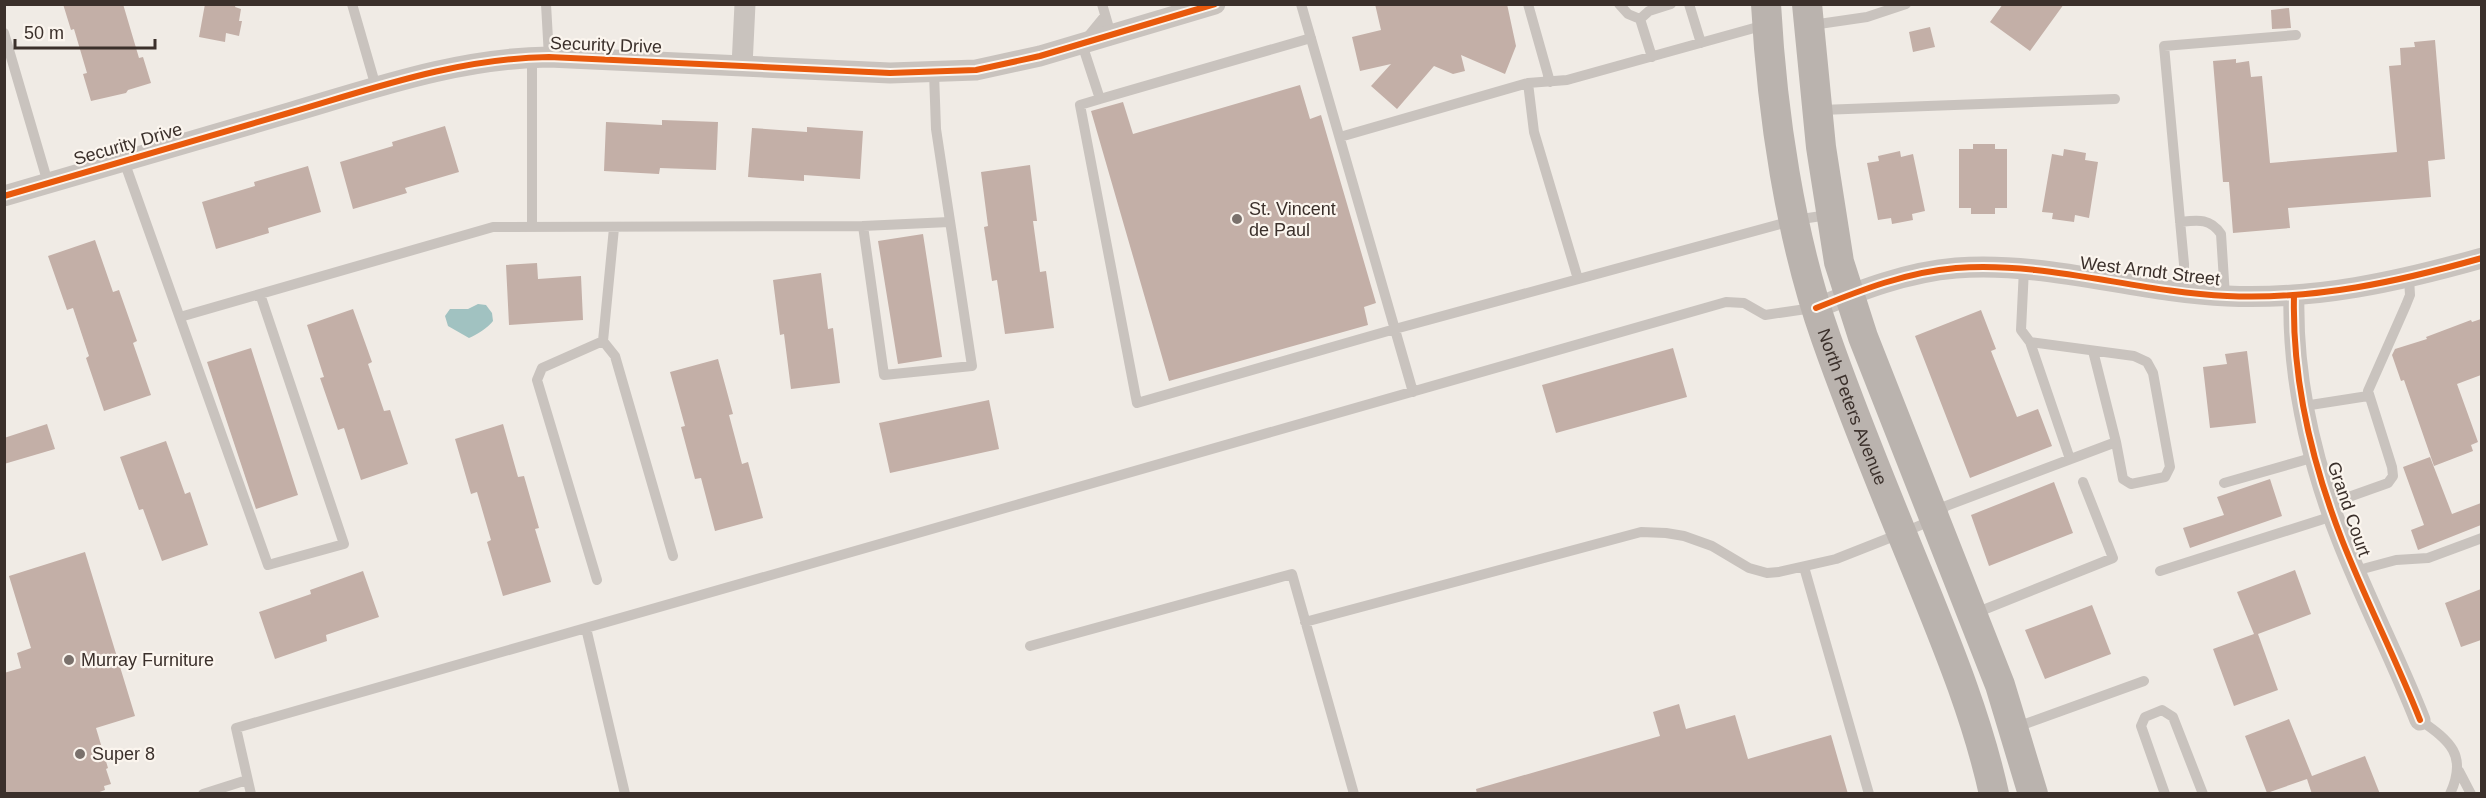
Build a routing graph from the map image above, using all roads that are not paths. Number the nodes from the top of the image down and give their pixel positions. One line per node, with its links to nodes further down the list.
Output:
1 (352, 4): 26 (lane)
2 (546, 4): 20 (lane)
3 (745, 4): 22 (street)
4 (1215, 4): 13 (street, Security Drive)
5 (1301, 4): 17 (lane)
6 (1528, 4): 24 (lane)
7 (1619, 4): 14 (lane)
8 (1671, 4): 14 (lane)
9 (1689, 4): 18 (lane)
10 (1906, 4): 12 (lane)
11 (1766, 15): 18 (lane); 35 (main road, North Peters Avenue)
12 (1808, 15): 29 (main road, North Peters Avenue)
13 (1106, 18): 19 (street, Security Drive)
14 (1640, 19): 21 (lane)
15 (4, 33): 32 (lane)
16 (2296, 35): 37 (lane)
17 (1311, 38): 27 (lane); 30 (lane)
18 (1701, 43): 21 (lane)
19 (1082, 44): 23 (street, Security Drive); 27 (lane)
20 (541, 57): 22 (street, Security Drive); 26 (street, Security Drive); 39 (lane)
21 (1652, 57): 24 (lane)
22 (742, 66): 23 (street, Security Drive)
23 (934, 73): 36 (lane)
24 (1550, 82): 25 (lane)
25 (1528, 83): 30 (lane); 44 (lane)
26 (376, 87): 31 (street, Security Drive)
27 (1100, 99): 52 (lane)
28 (2115, 99): 29 (lane)
29 (1817, 110): 34 (main road, North Peters Avenue)
30 (1340, 137): 52 (lane)
31 (124, 161): 32 (street, Security Drive); 51 (lane)
32 (48, 183): 33 (street, Security Drive)
33 (4, 196)
34 (1832, 214): 35 (lane); 47 (main road, North Peters Avenue)
35 (1795, 220): 44 (lane); 50 (main road, North Peters Avenue)
36 (949, 222): 38 (lane); 38 (lane)
37 (2180, 222): 45 (lane); 48 (lane)
38 (863, 226): 40 (lane)
39 (532, 227): 40 (lane); 46 (lane)
40 (614, 228): 53 (lane)
41 (2481, 258): 43 (street, West Arndt Street)
42 (2024, 269): 45 (street, West Arndt Street); 47 (street, West Arndt Street); 54 (lane)
43 (2409, 278): 49 (street, West Arndt Street); 57 (lane)
44 (1578, 279): 52 (lane)
45 (2184, 292): 48 (street, West Arndt Street)
46 (260, 294): 51 (lane); 51 (lane)
47 (1850, 295): 50 (street, West Arndt Street); 65 (main road, North Peters Avenue)
48 (2225, 296): 49 (street, West Arndt Street)
49 (2294, 296): 58 (street, Grand Court)
50 (1816, 308): 56 (lane); 66 (main road, North Peters Avenue)
51 (180, 317)
52 (1395, 329): 56 (lane)
53 (603, 341): 68 (lane); 72 (lane)
54 (2030, 342): 55 (lane); 61 (lane)
55 (2093, 351): 59 (lane); 59 (lane)
56 (1413, 392): 75 (lane)
57 (2368, 396): 58 (lane); 64 (lane)
58 (2304, 406): 60 (street, Grand Court)
59 (2116, 442): 61 (lane)
60 (2315, 458): 63 (lane); 64 (street, Grand Court)
61 (2070, 459): 65 (lane)
62 (2083, 482): 73 (lane)
63 (2224, 483)
64 (2331, 510): 70 (lane); 71 (street, Grand Court)
65 (1935, 519): 66 (lane); 73 (main road, North Peters Avenue)
66 (1902, 533): 69 (lane); 87 (main road, North Peters Avenue)
67 (2481, 538): 71 (lane)
68 (673, 556)
69 (1804, 567): 74 (lane); 86 (lane)
70 (2160, 571)
71 (2355, 571): 78 (street, Grand Court)
72 (597, 580)
73 (1972, 614): 79 (main road, North Peters Avenue)
74 (1305, 622): 76 (lane); 85 (lane)
75 (586, 628): 81 (lane); 84 (lane)
76 (1030, 646)
77 (2144, 681): 79 (lane)
78 (2420, 720): 80 (lane)
79 (2014, 728): 88 (main road, North Peters Avenue)
80 (2459, 771): 91 (lane); 92 (lane)
81 (247, 780): 82 (lane); 83 (lane)
82 (203, 794)
83 (251, 794)
84 (625, 794)
85 (1354, 794)
86 (1869, 794)
87 (1994, 794)
88 (2033, 794)
89 (2165, 794): 90 (lane)
90 (2203, 794)
91 (2451, 794)
92 (2471, 794)

